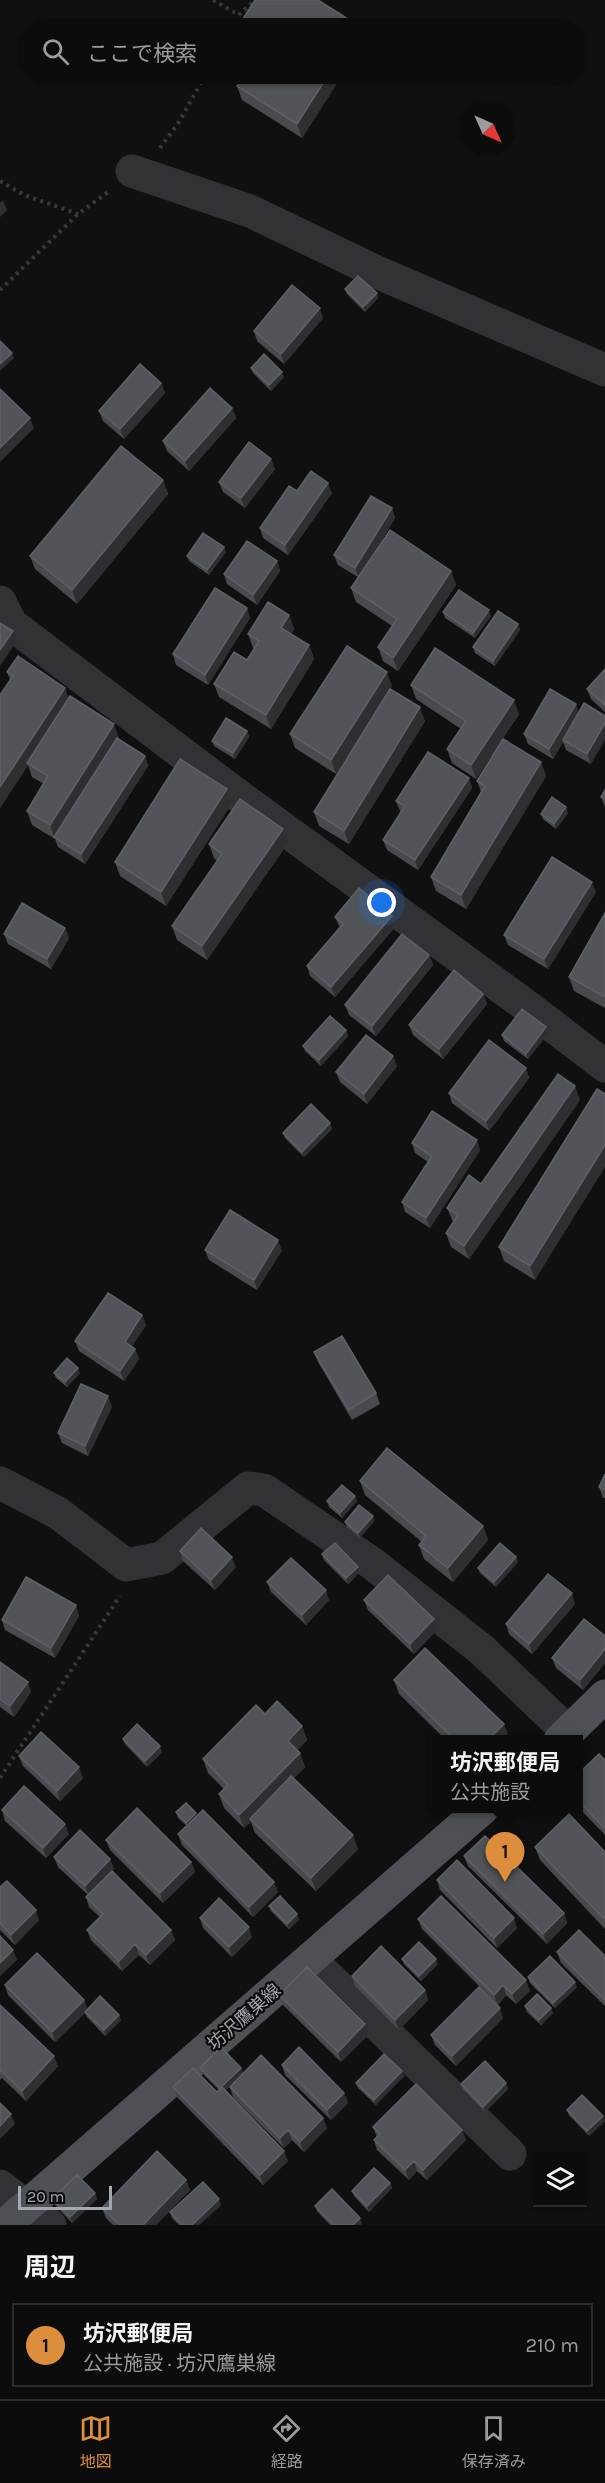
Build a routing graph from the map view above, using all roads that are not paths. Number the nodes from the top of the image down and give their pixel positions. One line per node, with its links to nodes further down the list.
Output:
1 (132, 171): 2 (street)
2 (605, 370)
3 (0, 602): 4 (street)
4 (605, 1066)
5 (0, 1483): 7 (street)
6 (605, 1696): 8 (main road)
7 (563, 1735)
8 (565, 1735)
9 (478, 1813): 10 (main road, 坊沢鷹巣線)
10 (310, 1959): 11 (street); 13 (main road, 坊沢鷹巣線)
11 (510, 2154)
12 (0, 2186): 13 (street)
13 (26, 2219)

